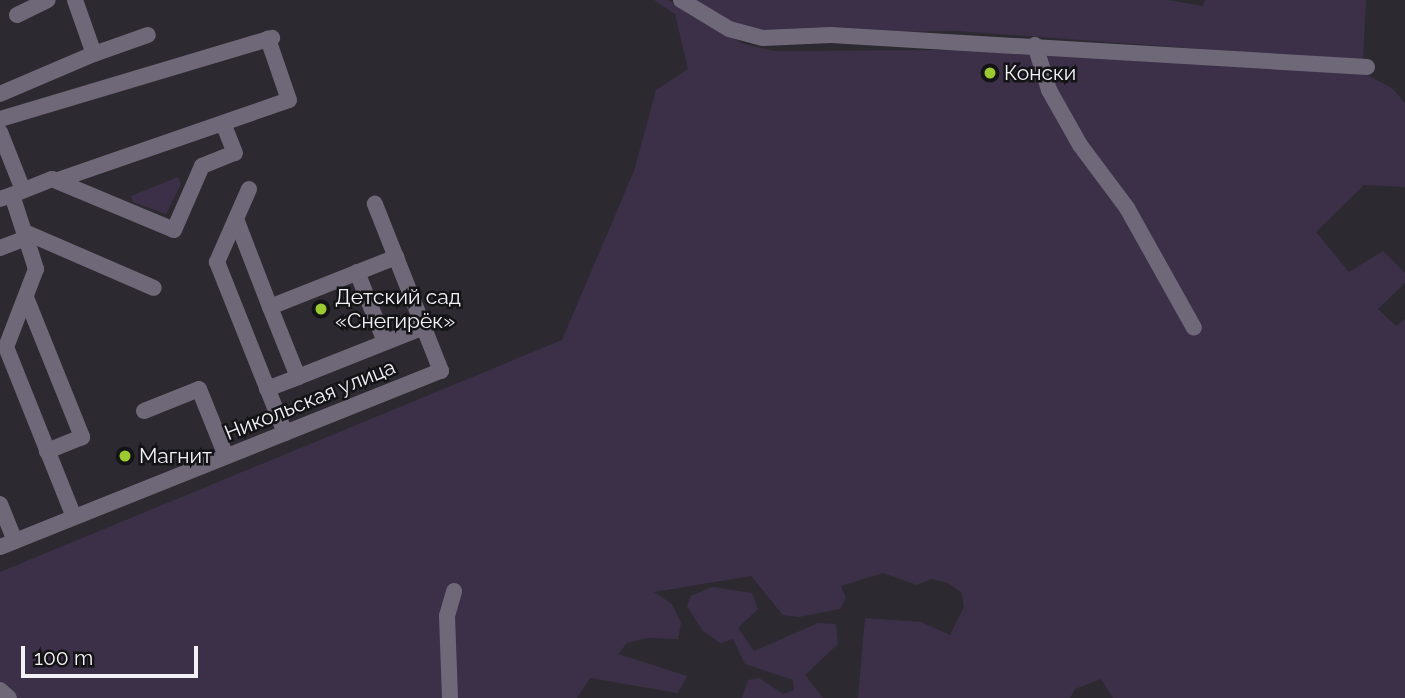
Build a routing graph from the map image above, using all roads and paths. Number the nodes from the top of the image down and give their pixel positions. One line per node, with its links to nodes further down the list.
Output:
1 (48, 0): 4 (street)
2 (75, 0): 7 (street)
3 (681, 0): 6 (street)
4 (18, 15)
5 (148, 35): 7 (street)
6 (1035, 45): 8 (street); 26 (street)
7 (94, 54): 9 (street)
8 (1367, 67)
9 (0, 94)
10 (0, 119): 11 (street)
11 (223, 123): 13 (street); 13 (street)
12 (0, 132): 15 (street)
13 (58, 180): 15 (street)
14 (248, 189): 17 (street)
15 (12, 195): 18 (street)
16 (375, 204): 20 (street)
17 (236, 219): 24 (street); 29 (street)
18 (28, 235): 19 (street); 22 (street); 23 (street)
19 (0, 248)
20 (396, 257): 21 (street); 25 (street)
21 (357, 272): 24 (street); 27 (street)
22 (154, 288)
23 (27, 300): 32 (street); 32 (street)
24 (270, 307): 28 (street)
25 (424, 327): 27 (street); 31 (street, Никольская улица)
26 (1194, 328)
27 (385, 342): 28 (street)
28 (298, 377): 29 (street)
29 (267, 389): 31 (street)
30 (144, 411): 33 (street)
31 (285, 433): 33 (street, Никольская улица)
32 (47, 451): 35 (street)
33 (226, 456): 35 (street, Никольская улица)
34 (0, 504): 36 (street)
35 (74, 517): 36 (street, Никольская улица)
36 (7, 544)
37 (454, 591): 40 (street)
38 (0, 690): 39 (street)
39 (9, 698)
40 (450, 698)

